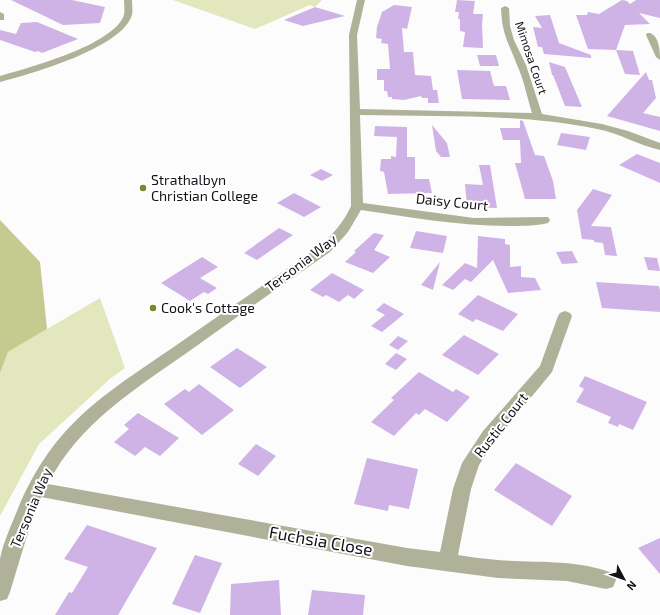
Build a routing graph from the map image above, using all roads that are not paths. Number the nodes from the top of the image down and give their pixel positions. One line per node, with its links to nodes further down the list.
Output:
1 (128, 0): 6 (street)
2 (361, 0): 7 (street, Tersonia Way)
3 (505, 8): 8 (street, Mimosa Court)
4 (650, 34): 5 (street)
5 (660, 57)
6 (0, 79)
7 (354, 112): 8 (street); 10 (street, Tersonia Way)
8 (538, 116): 9 (street)
9 (660, 147)
10 (357, 206): 11 (street, Daisy Court); 13 (street, Tersonia Way)
11 (544, 220)
12 (565, 316): 14 (street, Rustic Court)
13 (36, 489): 14 (street, Fuchsia Close); 16 (street, Tersonia Way)
14 (447, 563): 15 (street, Fuchsia Close)
15 (606, 580)
16 (0, 592)

